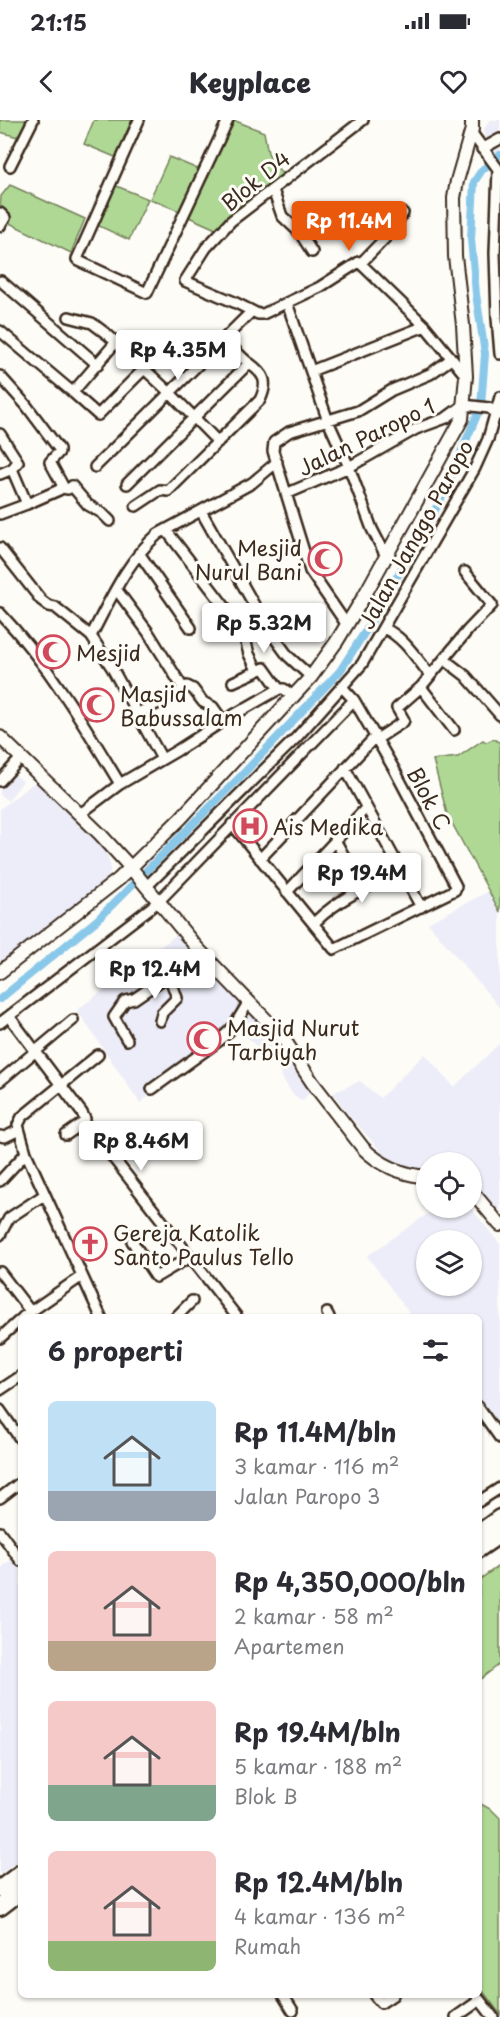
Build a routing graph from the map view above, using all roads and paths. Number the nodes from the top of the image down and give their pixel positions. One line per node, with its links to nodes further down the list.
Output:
1 (33, 120): 8 (street)
2 (139, 120): 3 (street)
3 (228, 120)
4 (363, 120): 10 (street, Blok D4)
5 (474, 125): 7 (street); 31 (main road)
6 (500, 139): 7 (street)
7 (484, 152): 9 (street)
8 (10, 166)
9 (498, 168): 24 (street)
10 (273, 190): 14 (street); 18 (street, Blok D4)
11 (0, 213): 13 (street)
12 (403, 213): 15 (street)
13 (0, 225)
14 (312, 252)
15 (361, 263): 17 (street); 20 (street)
16 (1, 281): 27 (street)
17 (287, 303): 18 (street); 29 (street)
18 (252, 311): 22 (street)
19 (69, 316): 23 (street)
20 (425, 326): 25 (street); 29 (street)
21 (0, 331): 32 (street)
22 (225, 339): 26 (street); 33 (street)
23 (116, 342): 27 (street); 28 (street)
24 (500, 354)
25 (451, 359): 31 (street); 38 (street)
26 (249, 363): 37 (street); 40 (street)
27 (98, 365): 32 (street)
28 (144, 369): 32 (street); 33 (street)
29 (311, 371): 38 (street)
30 (0, 376): 47 (street)
31 (466, 376): 35 (main road)
32 (73, 392)
33 (170, 393): 37 (street); 42 (street)
34 (500, 397): 36 (street, Jalan Janggo Paropo)
35 (464, 405): 36 (street, Jalan Paropo 1); 43 (street, Jalan Paropo 1); 59 (main road)
36 (492, 410): 66 (street, Jalan Janggo Paropo)
37 (194, 417): 40 (street); 46 (street)
38 (328, 421): 41 (street); 43 (street)
39 (0, 434): 44 (street)
40 (218, 442): 50 (street)
41 (277, 462): 48 (street); 51 (street)
42 (94, 467)
43 (349, 467): 48 (street, Jalan Paropo 1); 59 (street)
44 (12, 469): 45 (street); 49 (street)
45 (0, 474)
46 (127, 484)
47 (62, 488): 49 (street); 52 (street)
48 (286, 494): 64 (street, Jalan Paropo 1)
49 (27, 504): 53 (street)
50 (136, 506)
51 (201, 511): 56 (street); 71 (street)
52 (102, 513): 54 (street); 55 (street)
53 (0, 514)
54 (93, 520)
55 (110, 521)
56 (166, 530): 58 (street); 69 (street)
57 (0, 548): 67 (street)
58 (139, 553): 61 (street); 65 (street)
59 (386, 556): 64 (main road)
60 (465, 572): 62 (street)
61 (116, 589): 67 (street); 74 (street)
62 (496, 605): 68 (street)
63 (0, 613): 89 (street)
64 (347, 625): 71 (main road)
65 (192, 628)
66 (384, 628): 70 (street); 75 (street, Jalan Janggo Paropo)
67 (91, 636): 79 (street)
68 (445, 660): 70 (street); 80 (street)
69 (257, 670): 72 (street); 76 (street)
70 (430, 675): 73 (street)
71 (311, 677): 77 (main road)
72 (233, 682)
73 (421, 687): 82 (street); 84 (street)
74 (183, 688): 79 (street); 81 (street)
75 (343, 688): 78 (street, Blok C); 98 (street, Jalan Janggo Paropo)
76 (279, 689): 77 (street); 81 (street)
77 (294, 697): 96 (main road)
78 (354, 700): 84 (street, Blok C); 92 (street)
79 (138, 713): 86 (street)
80 (500, 715)
81 (223, 721): 86 (street)
82 (454, 730)
83 (0, 737): 85 (main road)
84 (376, 738): 87 (street); 103 (street, Blok C)
85 (21, 758): 88 (street); 91 (main road)
86 (162, 759): 89 (street)
87 (345, 768): 90 (street); 95 (street)
88 (0, 781)
89 (120, 784): 91 (street)
90 (366, 808): 93 (street); 97 (street)
91 (80, 814): 94 (main road)
92 (232, 824): 95 (street); 102 (street)
93 (335, 840): 100 (street); 101 (street)
94 (116, 852): 96 (main road); 99 (main road)
95 (260, 859): 101 (street)
96 (132, 870): 98 (main road); 99 (main road)
97 (402, 872): 100 (street); 103 (street)
98 (145, 886): 102 (main road)
99 (107, 888): 106 (main road)
100 (362, 889): 104 (street)
101 (287, 892): 104 (street)
102 (158, 902): 105 (main road); 109 (street)
103 (421, 907): 104 (street, Blok C)
104 (314, 923)
105 (198, 949): 107 (street); 108 (main road)
106 (0, 972)
107 (169, 975): 111 (street); 113 (street)
108 (248, 1003): 118 (street); 124 (main road)
109 (9, 1016): 112 (street); 114 (street)
110 (73, 1020): 114 (street)
111 (160, 1021)
112 (0, 1023)
113 (127, 1040)
114 (36, 1050): 116 (street); 117 (street)
115 (98, 1055): 117 (street)
116 (0, 1081)
117 (62, 1084): 119 (street); 120 (street)
118 (152, 1089)
119 (19, 1130): 121 (street); 123 (street)
120 (66, 1135)
121 (0, 1136)
122 (100, 1141): 131 (street)
123 (26, 1153): 125 (street); 126 (street)
124 (416, 1176)
125 (0, 1181)
126 (44, 1195): 129 (street); 133 (street)
127 (482, 1203): 128 (main road)
128 (500, 1225)
129 (0, 1235)
130 (132, 1241): 131 (street)
131 (190, 1257): 139 (street)
132 (0, 1272): 135 (street)
133 (82, 1276): 136 (street); 137 (street)
134 (192, 1301): 138 (street)
135 (24, 1314)
136 (28, 1314)
137 (99, 1314)
138 (179, 1314)
139 (235, 1314)
140 (18, 1322): 141 (street)
141 (0, 1338)
142 (18, 1378): 143 (street)
143 (0, 1390)
144 (0, 1410): 146 (street)
145 (482, 1413): 147 (street)
146 (17, 1426)
147 (500, 1438)
148 (18, 1484): 150 (street)
149 (500, 1488): 151 (street)
150 (0, 1498)
151 (482, 1499)
152 (500, 1518): 153 (highway)
153 (482, 1531)
154 (0, 1532): 157 (street)
155 (500, 1534): 156 (highway)
156 (482, 1546)
157 (18, 1557)
158 (10, 1890): 159 (highway)
159 (0, 1907)
160 (286, 1998): 164 (street)
161 (377, 1998): 162 (street)
162 (388, 1998)
163 (478, 1998): 165 (street); 166 (street)
164 (293, 2011)
165 (456, 2017)
166 (493, 2017)

